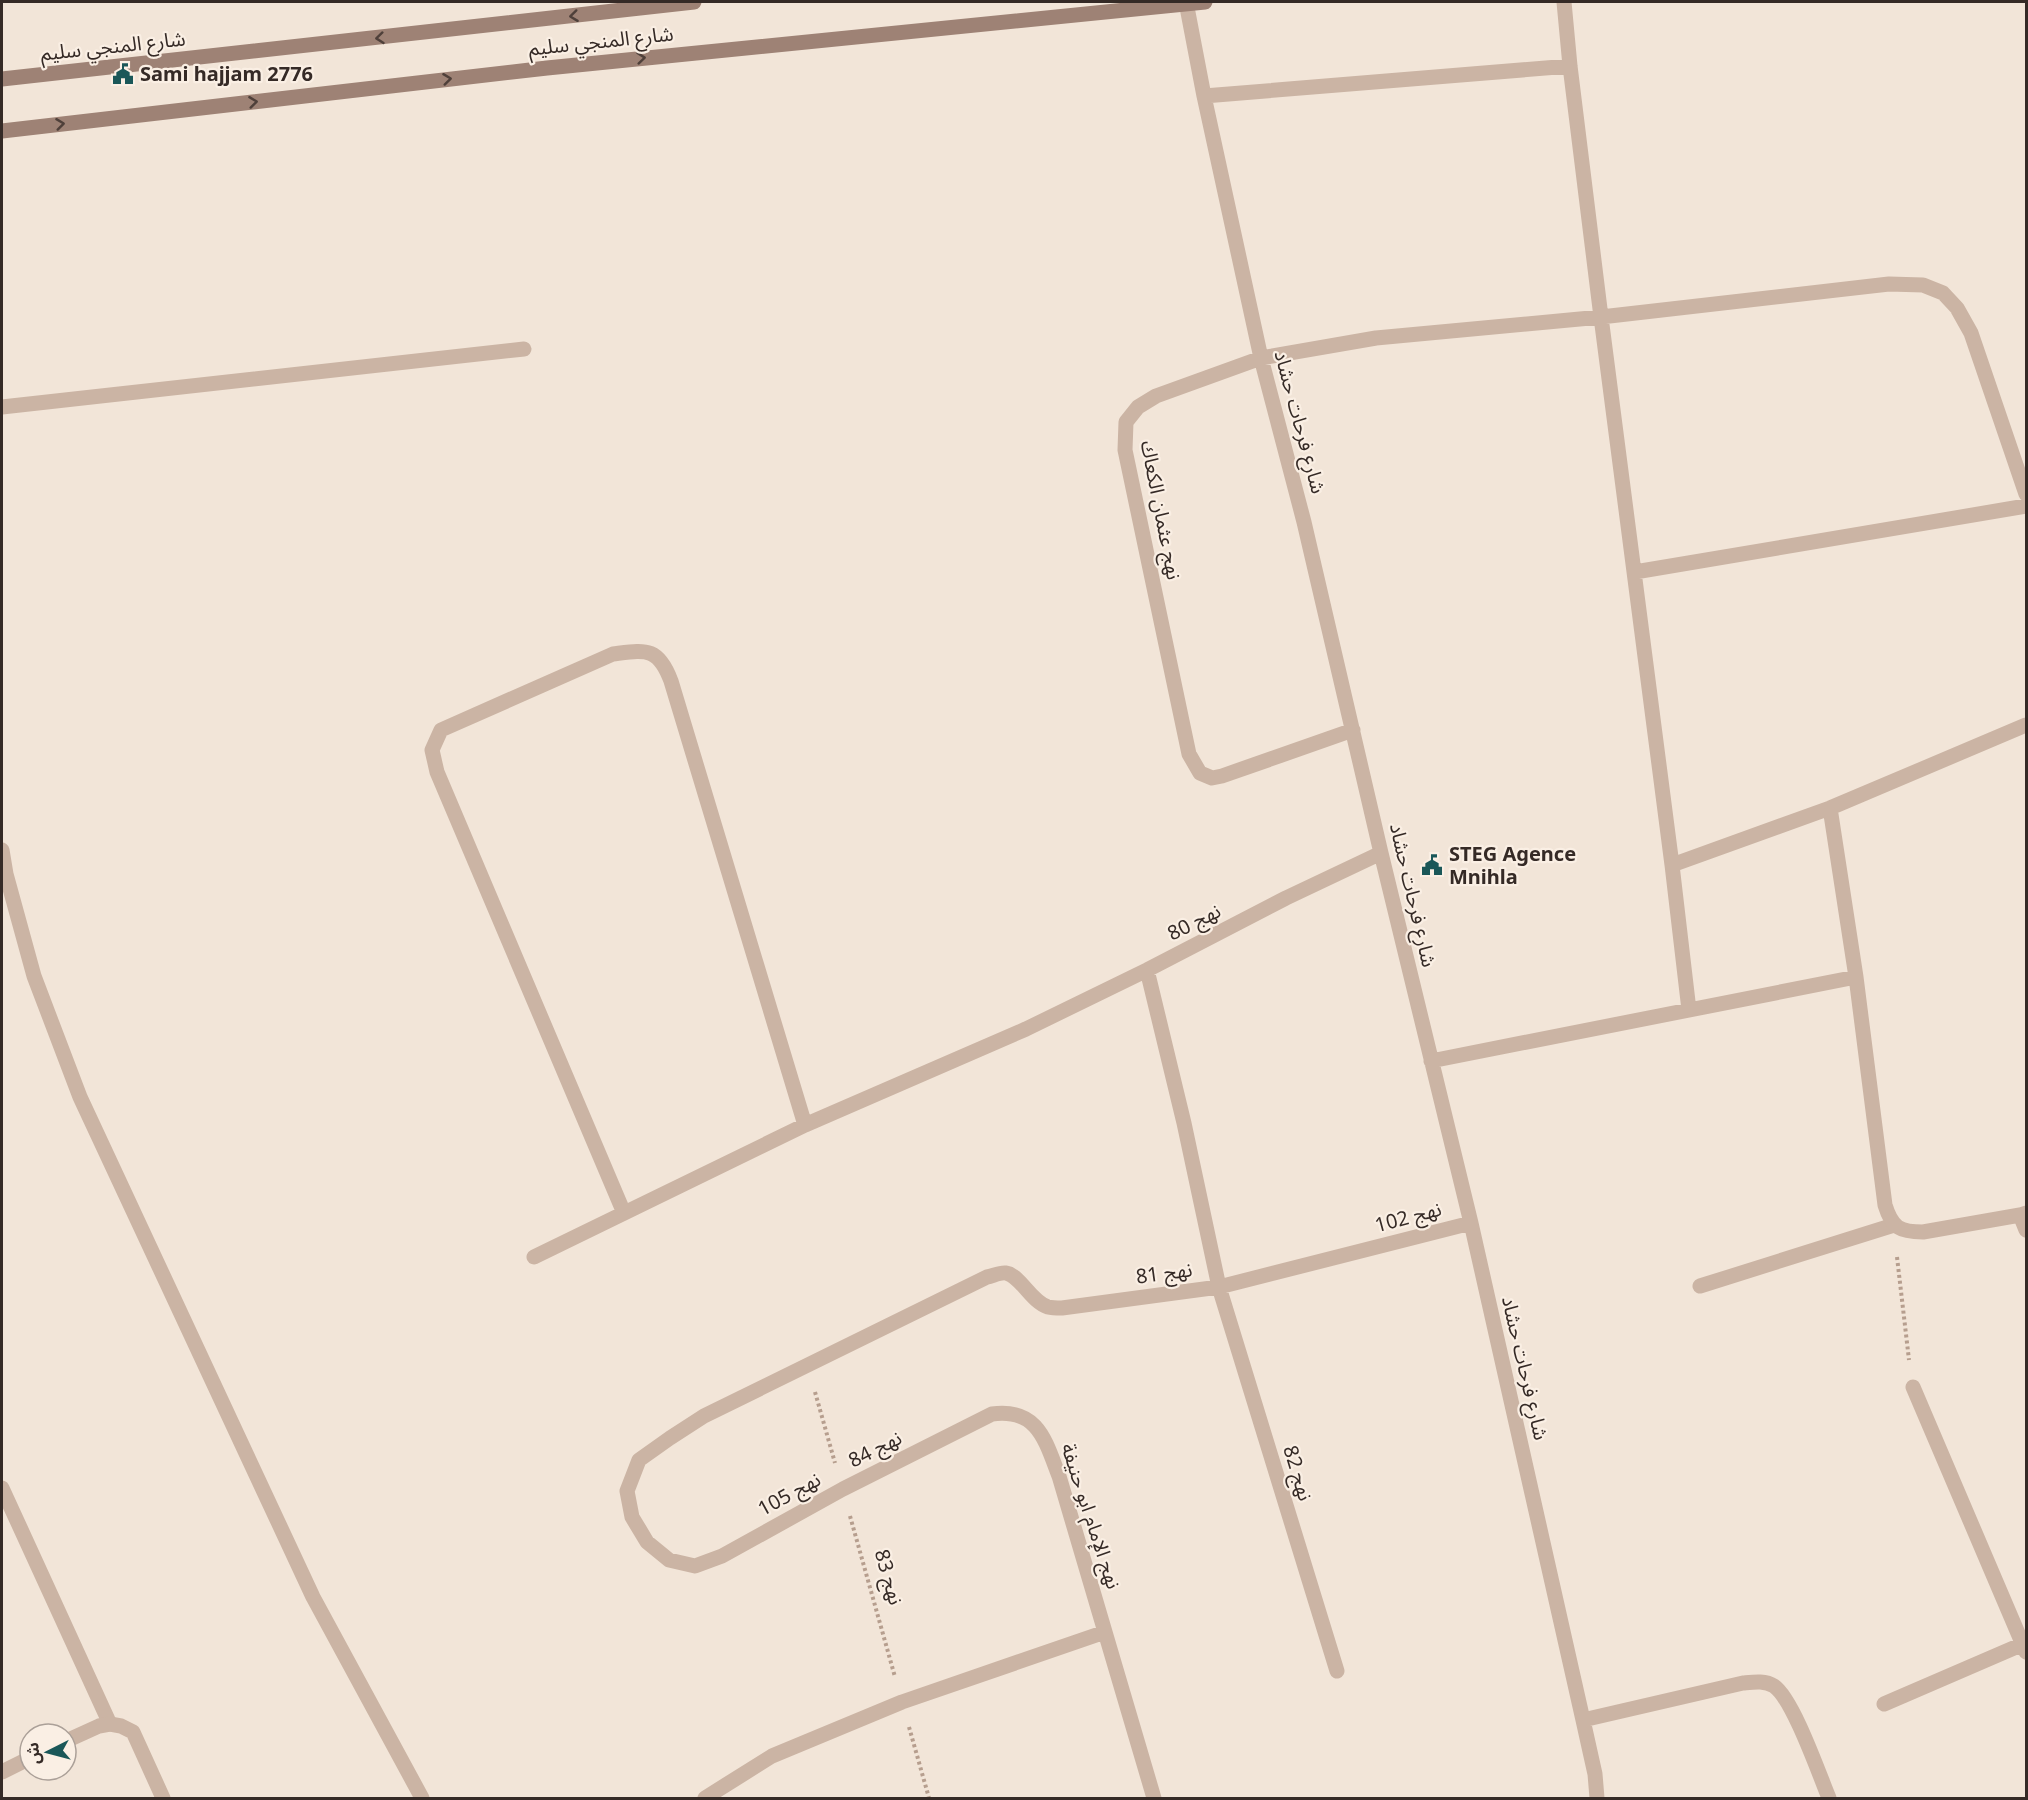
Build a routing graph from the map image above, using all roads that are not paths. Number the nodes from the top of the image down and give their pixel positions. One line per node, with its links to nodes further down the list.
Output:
1 (694, 2): 6 (main road, شارع المنجي سليم, one-way to 6)
2 (1186, 2): 3 (main road, شارع المنجي سليم); 7 (street, شارع فرحات حشاد); 8 (main road, شارع المنجي سليم, one-way to 2)
3 (1205, 2)
4 (1564, 2): 5 (street)
5 (1570, 66): 7 (street); 9 (street)
6 (2, 79)
7 (1204, 96): 11 (street, شارع فرحات حشاد)
8 (2, 131)
9 (1601, 317): 11 (street, نهج عثمان الكعاك); 13 (street, نهج عثمان الكعاك); 15 (street)
10 (524, 349): 12 (street)
11 (1261, 358): 17 (street, شارع فرحات حشاد); 17 (street, نهج عثمان الكعاك)
12 (2, 406)
13 (2026, 494)
14 (2026, 506): 15 (street)
15 (1635, 572): 21 (street)
16 (2026, 725): 18 (street)
17 (1353, 730): 20 (street, شارع فرحات حشاد)
18 (1830, 808): 21 (street); 23 (street)
19 (2, 850): 51 (street)
20 (1381, 853): 22 (street, نهج 80); 25 (street, شارع فرحات حشاد)
21 (1672, 864): 24 (street)
22 (1147, 970): 26 (street, نهج 80); 35 (street, نهج 82)
23 (1856, 977): 24 (street); 30 (street)
24 (1689, 1010): 25 (street)
25 (1431, 1061): 29 (street, شارع فرحات حشاد)
26 (805, 1125): 27 (street, نهج 80); 27 (street)
27 (624, 1213): 33 (street, نهج 80)
28 (2023, 1214): 30 (street); 31 (street)
29 (1471, 1222): 32 (street, نهج 102); 45 (street, شارع فرحات حشاد)
30 (1894, 1225): 34 (street)
31 (2026, 1230)
32 (1356, 1252): 35 (street, نهج 81)
33 (534, 1257)
34 (1700, 1286)
35 (1219, 1287): 38 (street, نهج 81); 43 (street, نهج 82)
36 (1913, 1387): 42 (street)
37 (992, 1414): 40 (street, نهج 84); 41 (street, نهج الإمام ابو حنيفة)
38 (705, 1416): 40 (street, نهج 105)
39 (2, 1488): 46 (street)
40 (843, 1489)
41 (1105, 1632): 52 (street); 53 (street, نهج الإمام ابو حنيفة)
42 (2025, 1648): 44 (street)
43 (1337, 1671)
44 (1884, 1704)
45 (1583, 1720): 54 (street, شارع فرحات حشاد); 55 (street)
46 (110, 1724): 47 (street); 50 (street)
47 (78, 1736)
48 (18, 1764): 49 (street)
49 (2, 1772)
50 (163, 1798)
51 (422, 1798)
52 (705, 1798)
53 (1154, 1798)
54 (1597, 1798)
55 (1829, 1798)

